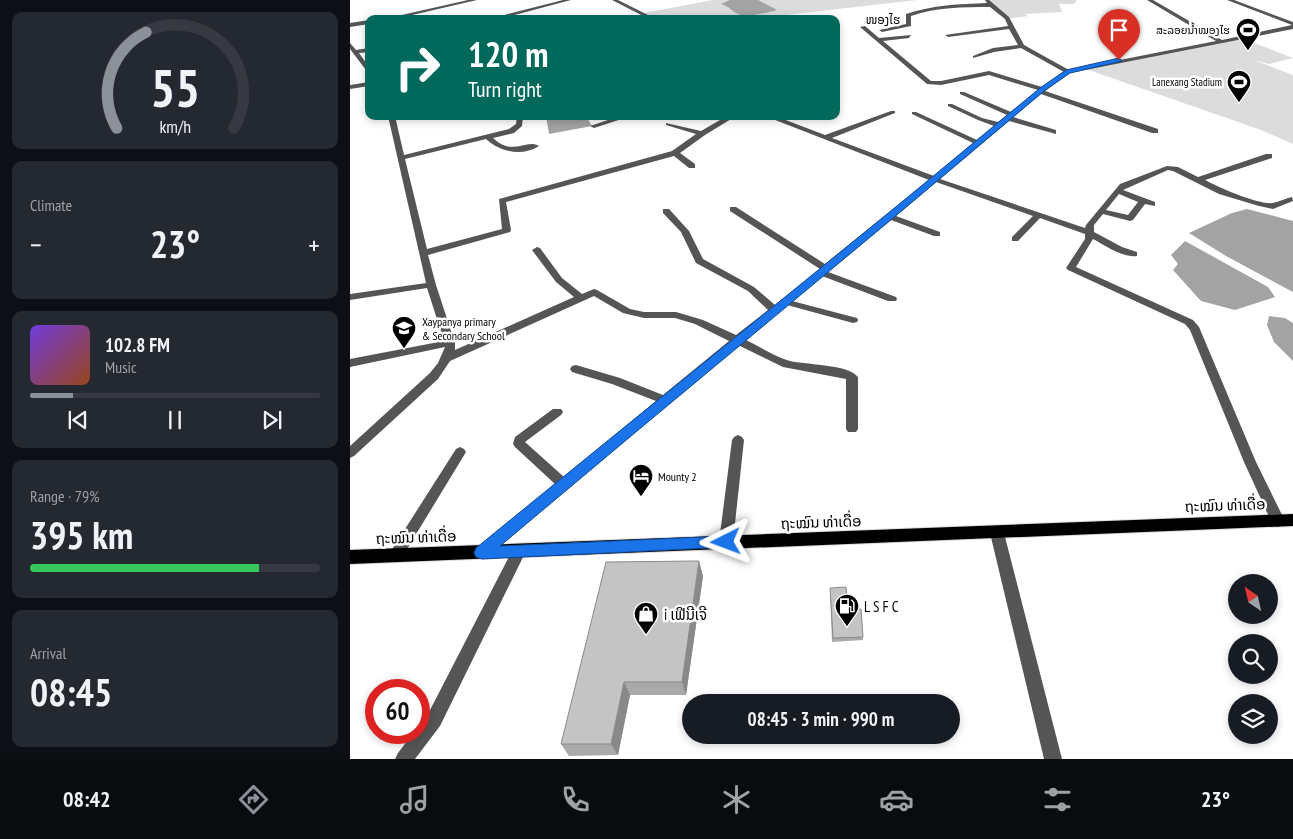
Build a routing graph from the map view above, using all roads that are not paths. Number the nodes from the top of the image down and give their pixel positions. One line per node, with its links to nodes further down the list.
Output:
1 (475, 0): 8 (street)
2 (569, 0): 9 (street)
3 (616, 0): 10 (street)
4 (986, 0): 7 (street)
5 (1149, 0): 20 (street)
6 (1229, 0): 13 (street)
7 (992, 5): 15 (street); 16 (street)
8 (405, 15)
9 (507, 15)
10 (646, 15)
11 (365, 23): 12 (street)
12 (350, 25)
13 (1293, 25): 20 (street)
14 (864, 27): 19 (street)
15 (1011, 27): 17 (street); 21 (street)
16 (882, 30)
17 (948, 35)
18 (909, 36): 19 (street)
19 (878, 40): 29 (street)
20 (1219, 40): 26 (street)
21 (1022, 46): 24 (street); 26 (street)
22 (352, 48): 23 (street); 25 (street)
23 (365, 50)
24 (975, 57)
25 (365, 66)
26 (1068, 72): 29 (street)
27 (365, 85): 28 (street)
28 (350, 88)
29 (1041, 90): 34 (street); 43 (street)
30 (962, 93): 34 (street)
31 (950, 105): 41 (street)
32 (893, 112): 47 (street)
33 (914, 113): 48 (street)
34 (1010, 116): 41 (street); 44 (street)
35 (392, 120): 52 (street)
36 (520, 120): 46 (street)
37 (614, 120): 42 (street)
38 (726, 120): 45 (street)
39 (779, 120): 47 (street)
40 (668, 124): 45 (street)
41 (999, 125): 48 (street)
42 (594, 126)
43 (1155, 131)
44 (1053, 132)
45 (702, 133): 50 (street)
46 (488, 137): 49 (street); 52 (street)
47 (827, 137): 54 (street)
48 (978, 143): 54 (street)
49 (535, 146)
50 (675, 153): 53 (street); 67 (street)
51 (1269, 156): 55 (street)
52 (401, 158): 67 (street)
53 (692, 166)
54 (934, 179): 61 (street); 62 (street)
55 (1198, 180): 56 (street); 57 (street)
56 (1117, 191): 60 (street); 60 (street)
57 (1292, 199)
58 (733, 209): 69 (street)
59 (666, 211): 75 (street)
60 (1101, 211): 63 (street)
61 (1038, 215): 63 (street); 65 (street)
62 (890, 217): 64 (street); 69 (street)
63 (1089, 232): 68 (street); 89 (street)
64 (937, 234)
65 (1015, 239)
66 (537, 250): 71 (street)
67 (424, 253): 70 (street)
68 (1134, 254)
69 (824, 271): 73 (street); 74 (street)
70 (431, 285): 72 (street); 78 (street)
71 (580, 297): 77 (street); 79 (street)
72 (350, 298)
73 (892, 299)
74 (786, 302): 75 (street); 76 (street)
75 (775, 310): 77 (street)
76 (853, 320)
77 (738, 339): 82 (street); 84 (street)
78 (450, 343): 79 (street); 80 (street)
79 (447, 358): 87 (street)
80 (350, 363)
81 (576, 369): 82 (street)
82 (664, 400): 88 (street)
83 (557, 412): 88 (street)
84 (852, 429)
85 (738, 440): 91 (street)
86 (460, 452): 94 (street)
87 (350, 453)
88 (564, 484): 93 (street)
89 (1285, 520): 90 (main road, ຖະໝົນ ທ່າເດື່ອ)
90 (997, 533): 91 (main road, ຖະໝົນ ທ່າເດື່ອ); 97 (street)
91 (726, 542): 92 (main road, ຖະໝົນ ທ່າເດື່ອ)
92 (519, 551): 93 (main road, ຖະໝົນ ທ່າເດື່ອ); 96 (street)
93 (482, 553): 94 (main road, ຖະໝົນ ທ່າເດື່ອ)
94 (396, 555): 95 (main road, ຖະໝົນ ທ່າເດື່ອ)
95 (350, 557)
96 (404, 759)
97 (1053, 759)

